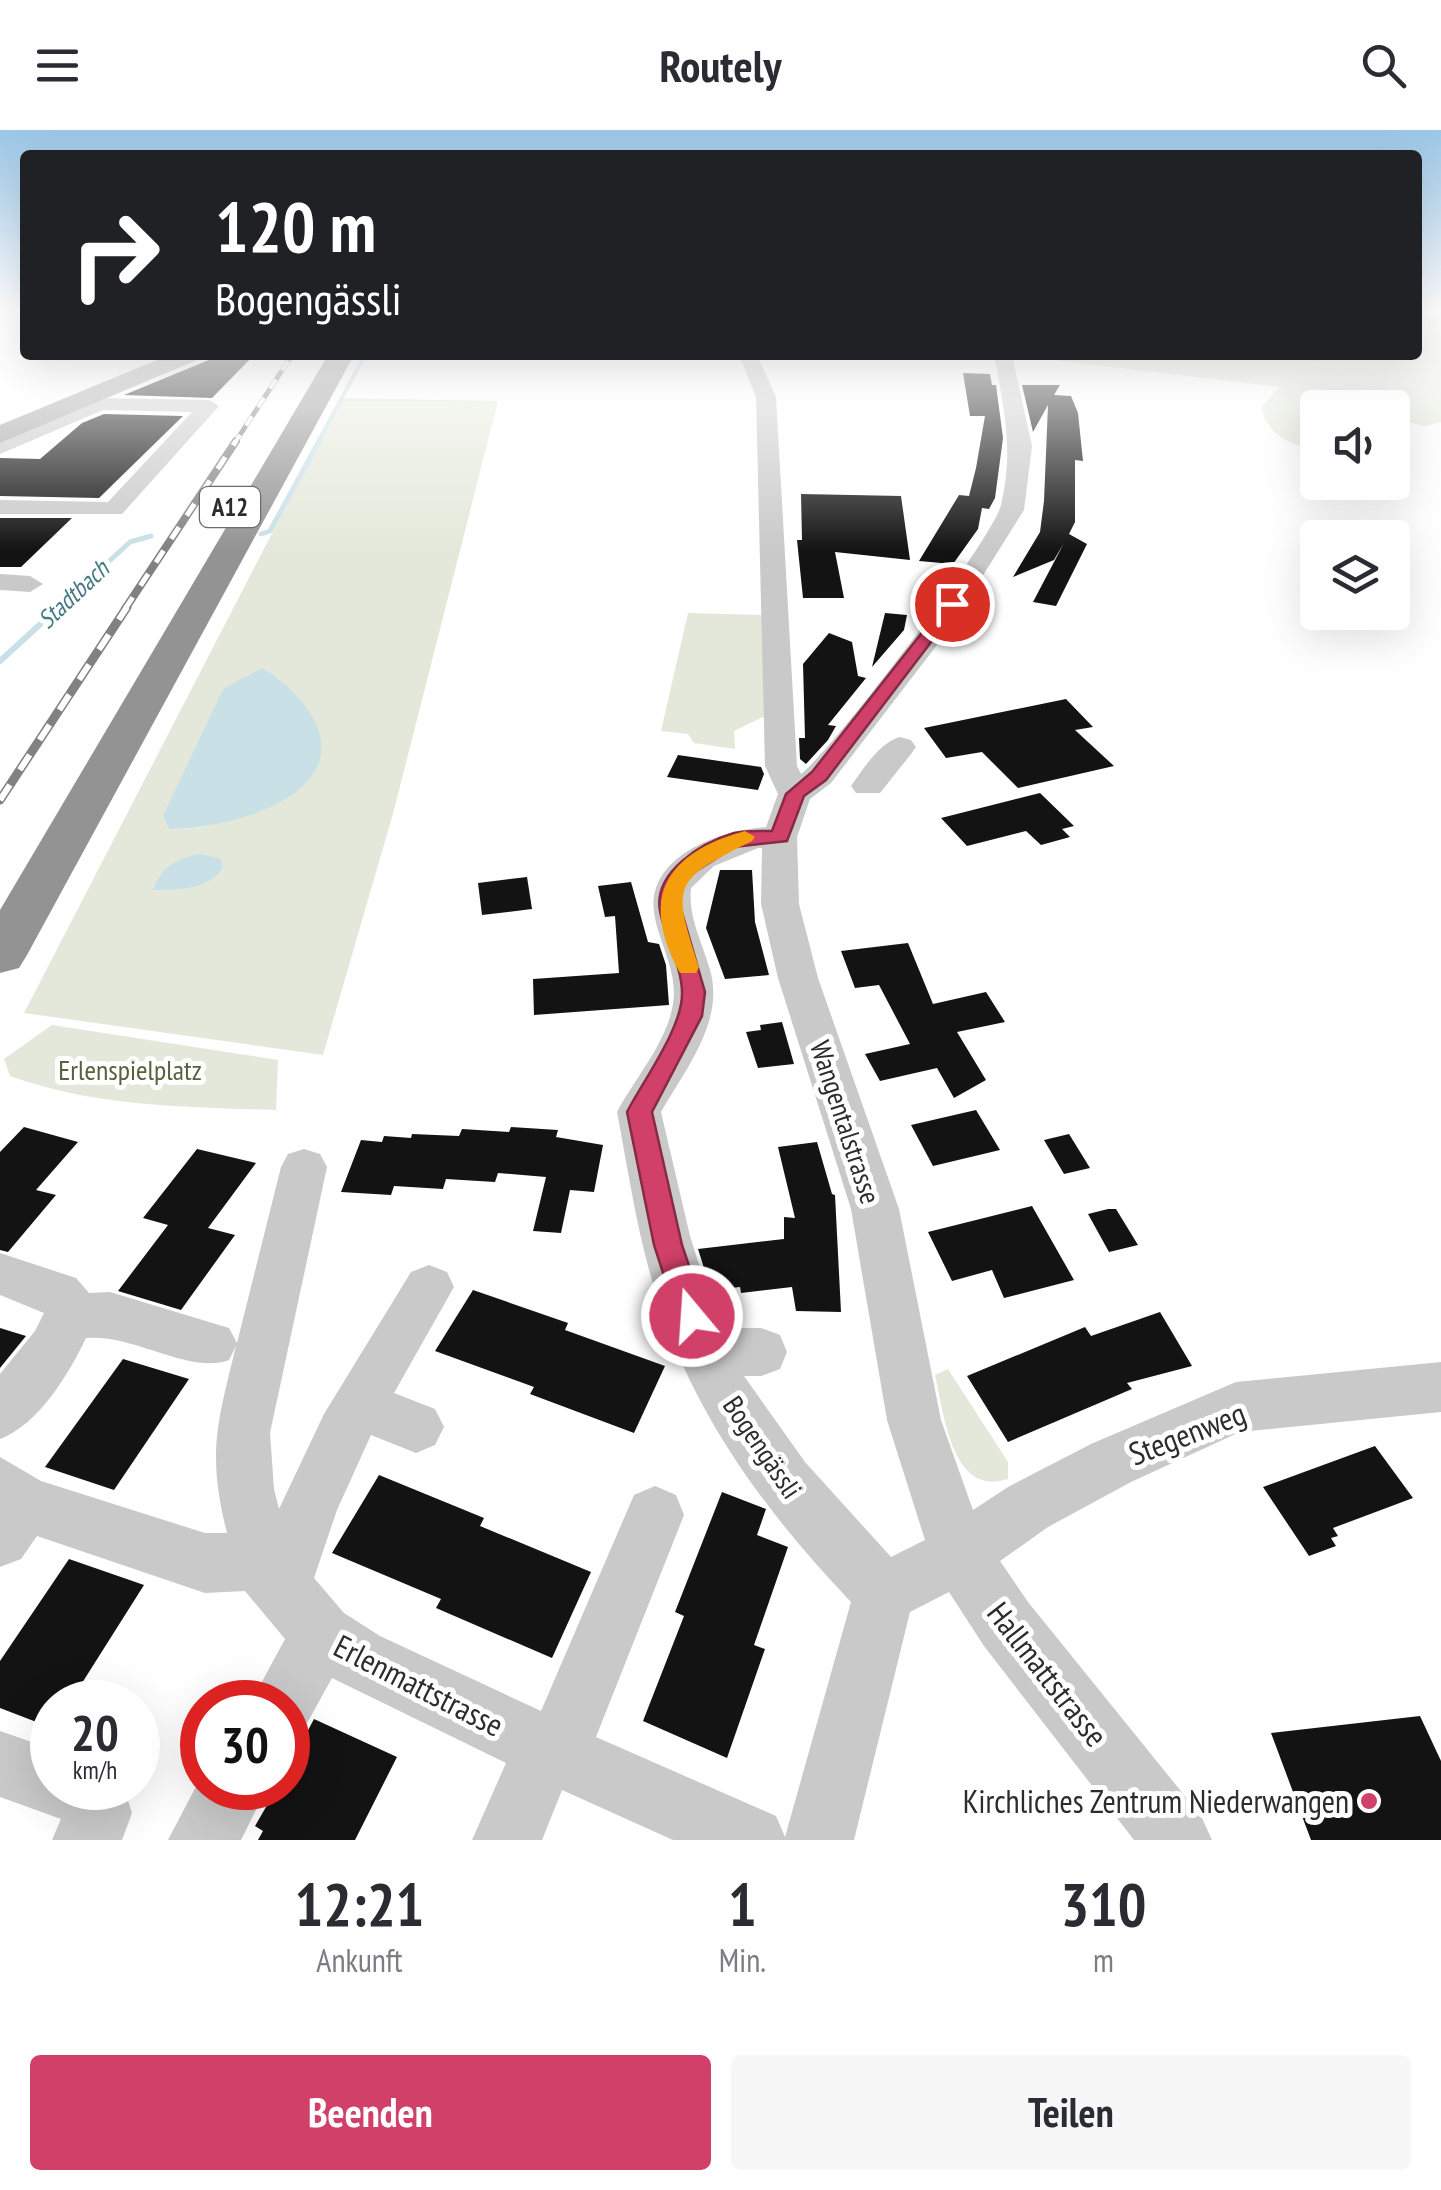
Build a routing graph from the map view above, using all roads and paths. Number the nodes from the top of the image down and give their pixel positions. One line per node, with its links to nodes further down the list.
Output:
1 (104, 391): 6 (main road)
2 (300, 391): 16 (highway, A12)
3 (321, 391): 17 (highway, A12)
4 (763, 391): 8 (street, Wangentalstrasse)
5 (1010, 391): 15 (street)
6 (0, 435)
7 (0, 448): 10 (street)
8 (770, 495): 9 (street); 15 (street, Wangentalstrasse)
9 (798, 495)
10 (0, 507)
11 (0, 582): 12 (street)
12 (30, 584)
13 (900, 747): 14 (street)
14 (868, 786)
15 (788, 815): 23 (street, Bogengässli); 31 (street, Wangentalstrasse)
16 (0, 888)
17 (0, 955)
18 (304, 1167): 32 (street, Erlenmattstrasse)
19 (0, 1274): 21 (street)
20 (429, 1287): 26 (street)
21 (70, 1317): 22 (street); 27 (street)
22 (211, 1344)
23 (703, 1352): 24 (street); 33 (street, Bogengässli)
24 (761, 1352)
25 (1441, 1387): 31 (street, Stegenweg)
26 (360, 1405): 28 (street); 32 (street)
27 (0, 1414)
28 (416, 1426)
29 (8, 1509): 32 (street)
30 (655, 1515): 36 (street)
31 (959, 1554): 33 (street); 46 (street, Hallmattstrasse)
32 (270, 1572): 34 (street, Erlenmattstrasse)
33 (884, 1592): 45 (street)
34 (322, 1635): 35 (street); 36 (street, Erlenmattstrasse)
35 (295, 1680)
36 (551, 1750): 43 (street); 44 (street, Erlenmattstrasse)
37 (0, 1764): 38 (street)
38 (30, 1774)
39 (97, 1810): 41 (street)
40 (220, 1810): 42 (street)
41 (87, 1840)
42 (203, 1840)
43 (507, 1840)
44 (752, 1840)
45 (819, 1840)
46 (1177, 1840)

